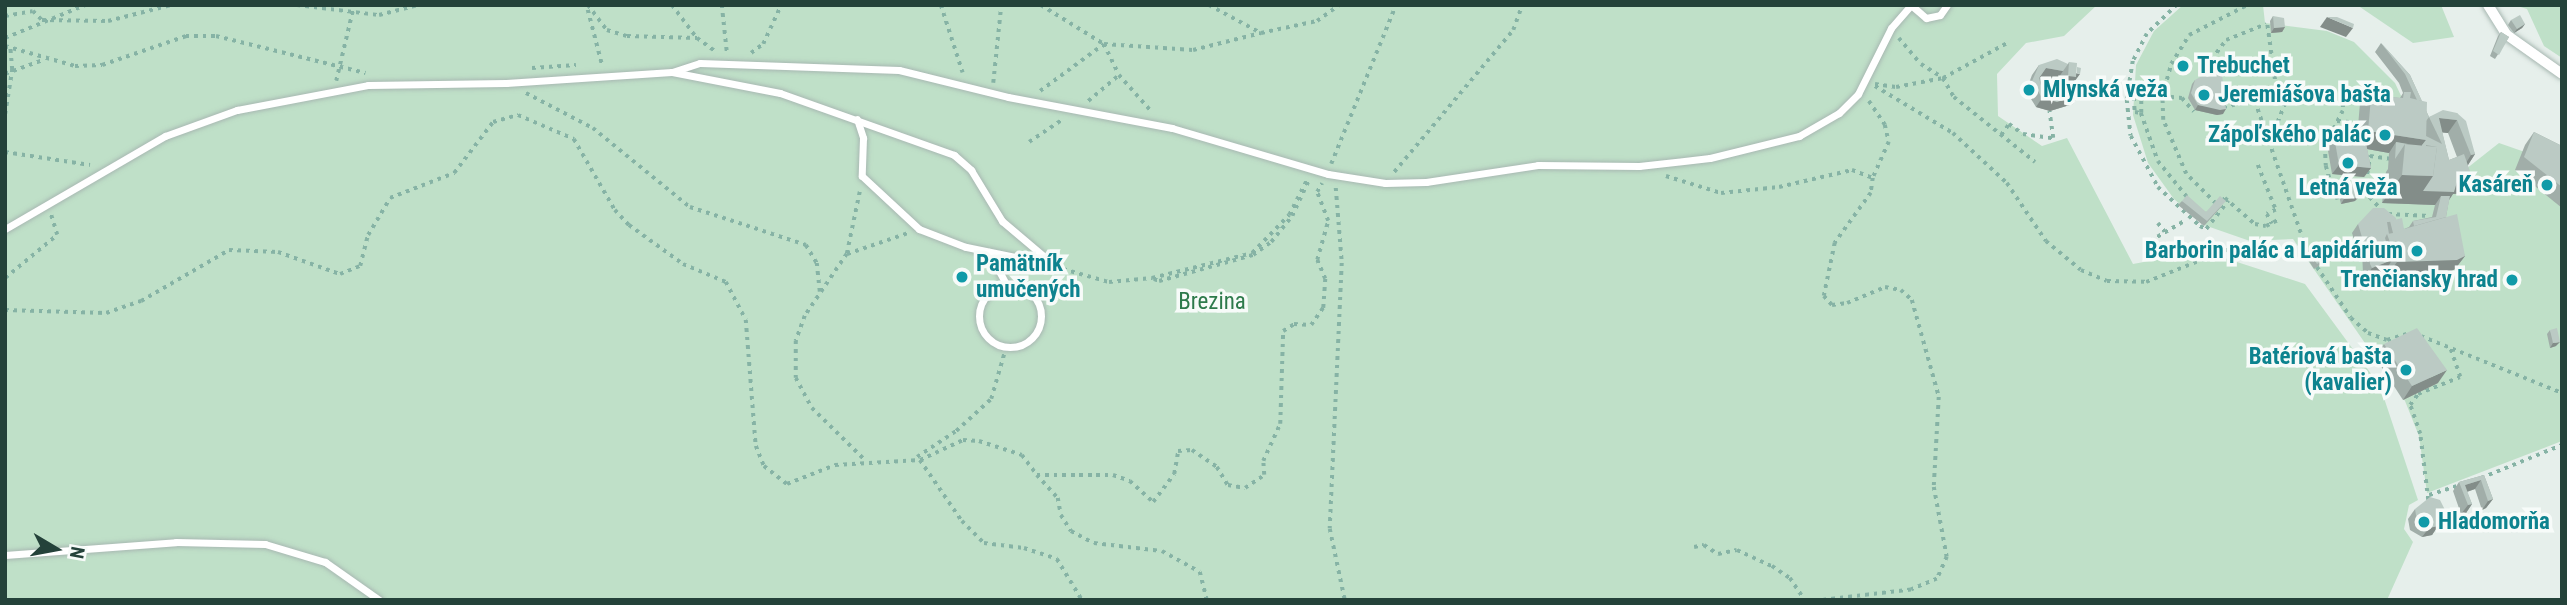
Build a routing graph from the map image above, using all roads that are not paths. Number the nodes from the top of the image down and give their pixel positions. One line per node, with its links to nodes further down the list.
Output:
1 (1911, 5): 2 (lane); 4 (lane)
2 (1948, 5)
3 (2488, 5): 5 (street)
4 (672, 72): 6 (lane); 7 (lane)
5 (2562, 74)
6 (857, 119): 8 (lane); 8 (lane)
7 (5, 229)
8 (989, 252): 9 (lane)
9 (1007, 286): 9 (lane)
10 (5, 555): 11 (lane)
11 (379, 600)

